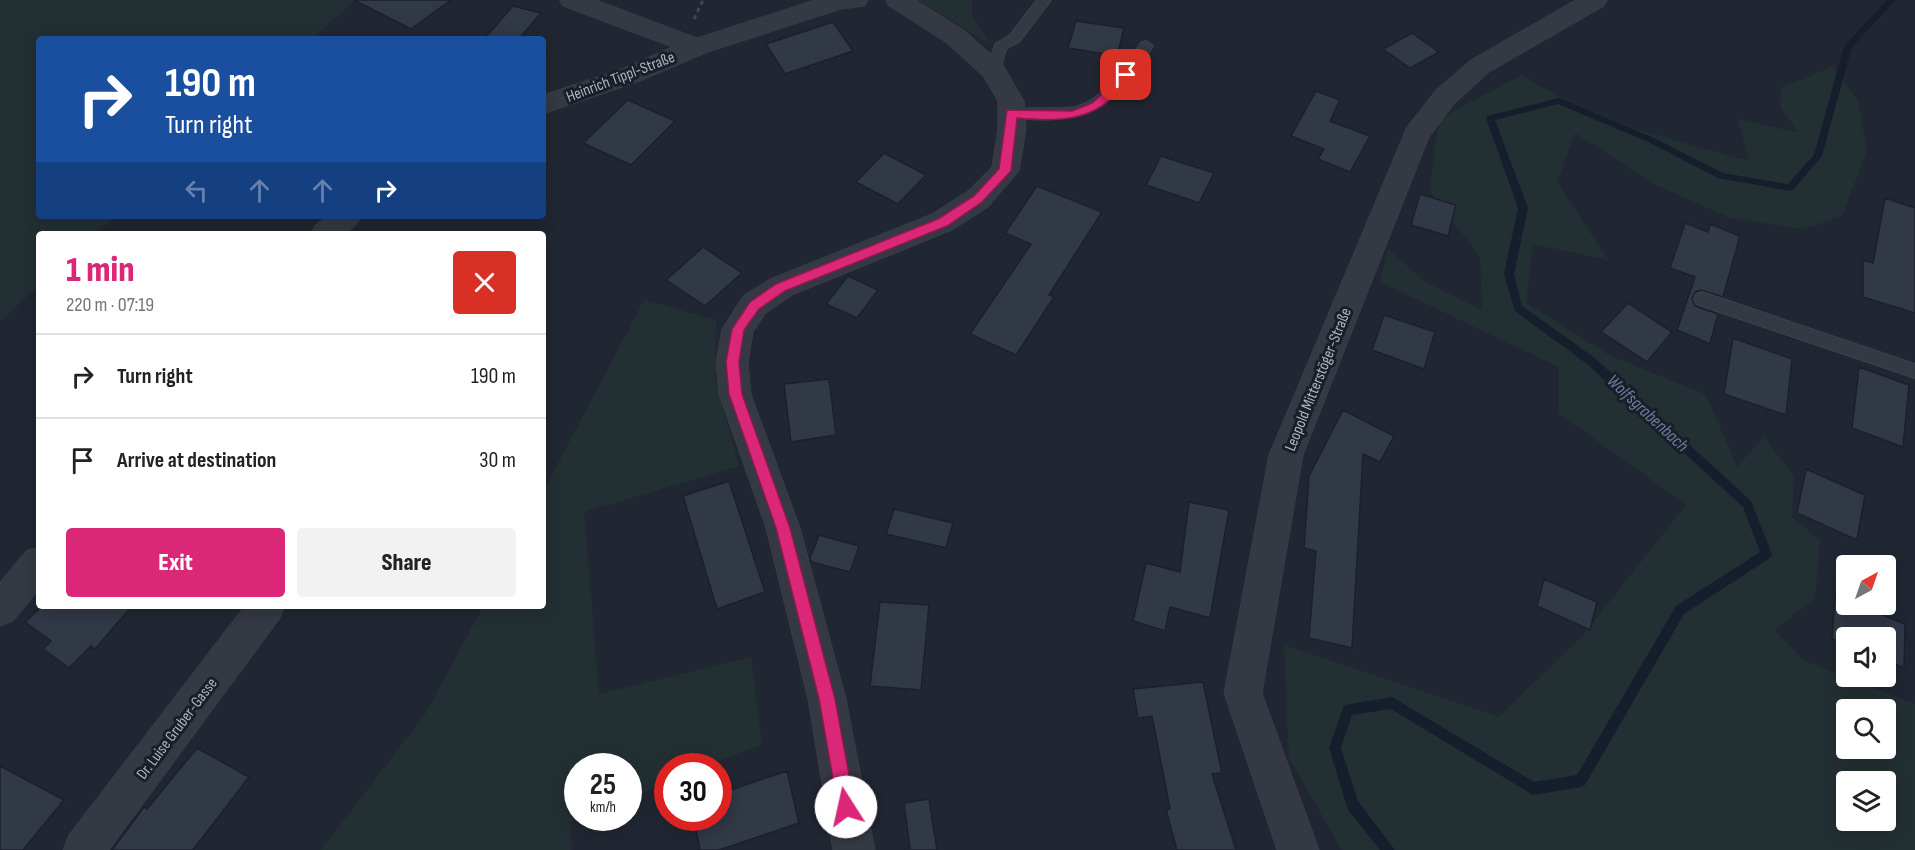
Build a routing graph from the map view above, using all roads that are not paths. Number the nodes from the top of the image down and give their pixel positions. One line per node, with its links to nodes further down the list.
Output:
1 (572, 0): 7 (street)
2 (856, 0): 7 (street, Heinrich Tippl-Straße)
3 (898, 0): 8 (street)
4 (1044, 0): 8 (lane)
5 (1594, 0): 20 (street, Leopold Mitterstöger-Straße)
6 (1146, 46): 10 (lane)
7 (696, 47): 9 (street, Heinrich Tippl-Straße)
8 (994, 70): 10 (street)
9 (546, 104)
10 (1011, 113): 19 (street)
11 (342, 219): 12 (street)
12 (328, 231)
13 (1702, 299): 14 (lane)
14 (1915, 371)
15 (36, 566): 16 (street)
16 (0, 609)
17 (265, 609): 18 (street, Dr. Luise Gruber-Gasse)
18 (84, 850)
19 (854, 850)
20 (1298, 850)

